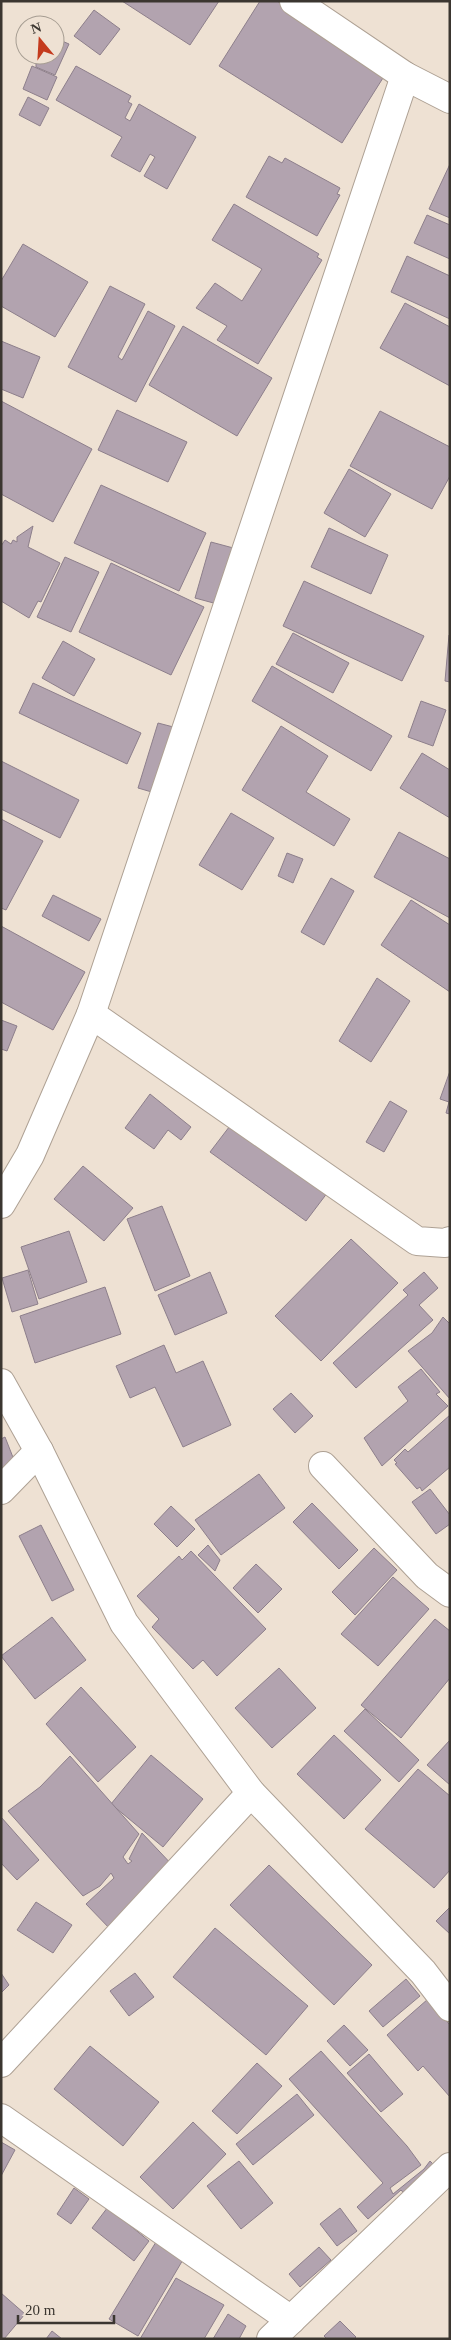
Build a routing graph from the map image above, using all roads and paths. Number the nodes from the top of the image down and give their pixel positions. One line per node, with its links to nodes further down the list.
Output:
1 (294, 1): 2 (street)
2 (406, 76): 3 (street); 4 (street)
3 (450, 99)
4 (91, 1014): 5 (street); 6 (street)
5 (1, 1204)
6 (450, 1241)
7 (1, 1383): 8 (street)
8 (39, 1451): 10 (street); 12 (street)
9 (323, 1466): 11 (street)
10 (1, 1490)
11 (450, 1593)
12 (251, 1793): 13 (street); 14 (street)
13 (450, 2007)
14 (1, 2062)
15 (1, 2118): 17 (street)
16 (450, 2167): 17 (street)
17 (291, 2320): 18 (street)
18 (271, 2339)

